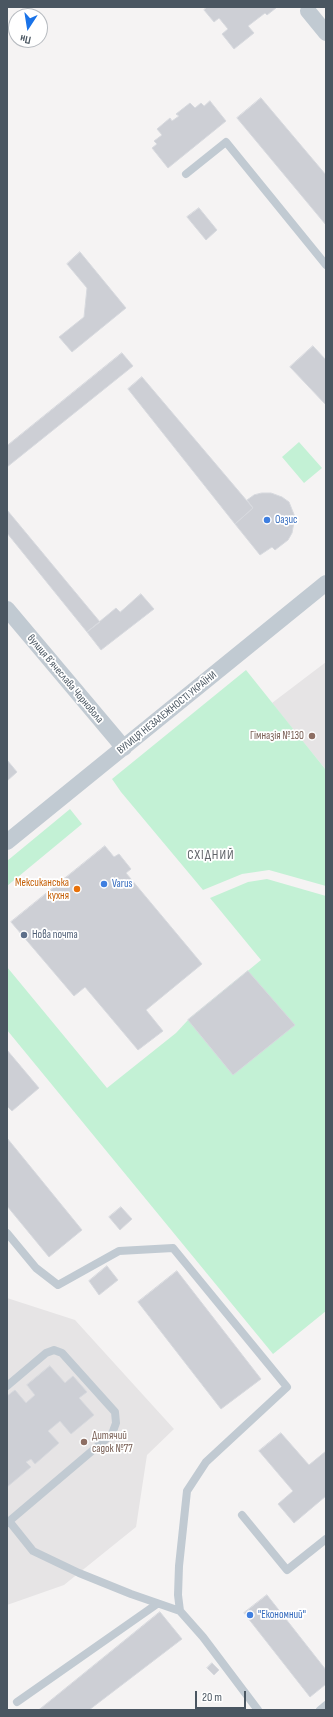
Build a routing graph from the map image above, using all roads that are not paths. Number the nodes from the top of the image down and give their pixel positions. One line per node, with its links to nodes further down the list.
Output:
1 (310, 9): 2 (street)
2 (326, 33)
3 (186, 174): 4 (lane)
4 (326, 265)
5 (326, 583): 7 (street, ВУЛИЦЯ НЕЗАЛЕЖНОСТІ УКРАЇНИ)
6 (7, 609): 7 (street, вулиця Вʼячеслава Чорновола)
7 (124, 748): 8 (street, ВУЛИЦЯ НЕЗАЛЕЖНОСТІ УКРАЇНИ)
8 (7, 842)
9 (7, 1233): 15 (lane)
10 (7, 1386): 12 (lane)
11 (242, 1515): 13 (lane)
12 (8, 1522): 14 (lane)
13 (326, 1539)
14 (157, 1604): 15 (lane); 16 (lane)
15 (180, 1611): 18 (lane)
16 (17, 1702)
17 (326, 1705): 19 (lane)
18 (258, 1710)
19 (320, 1710)

